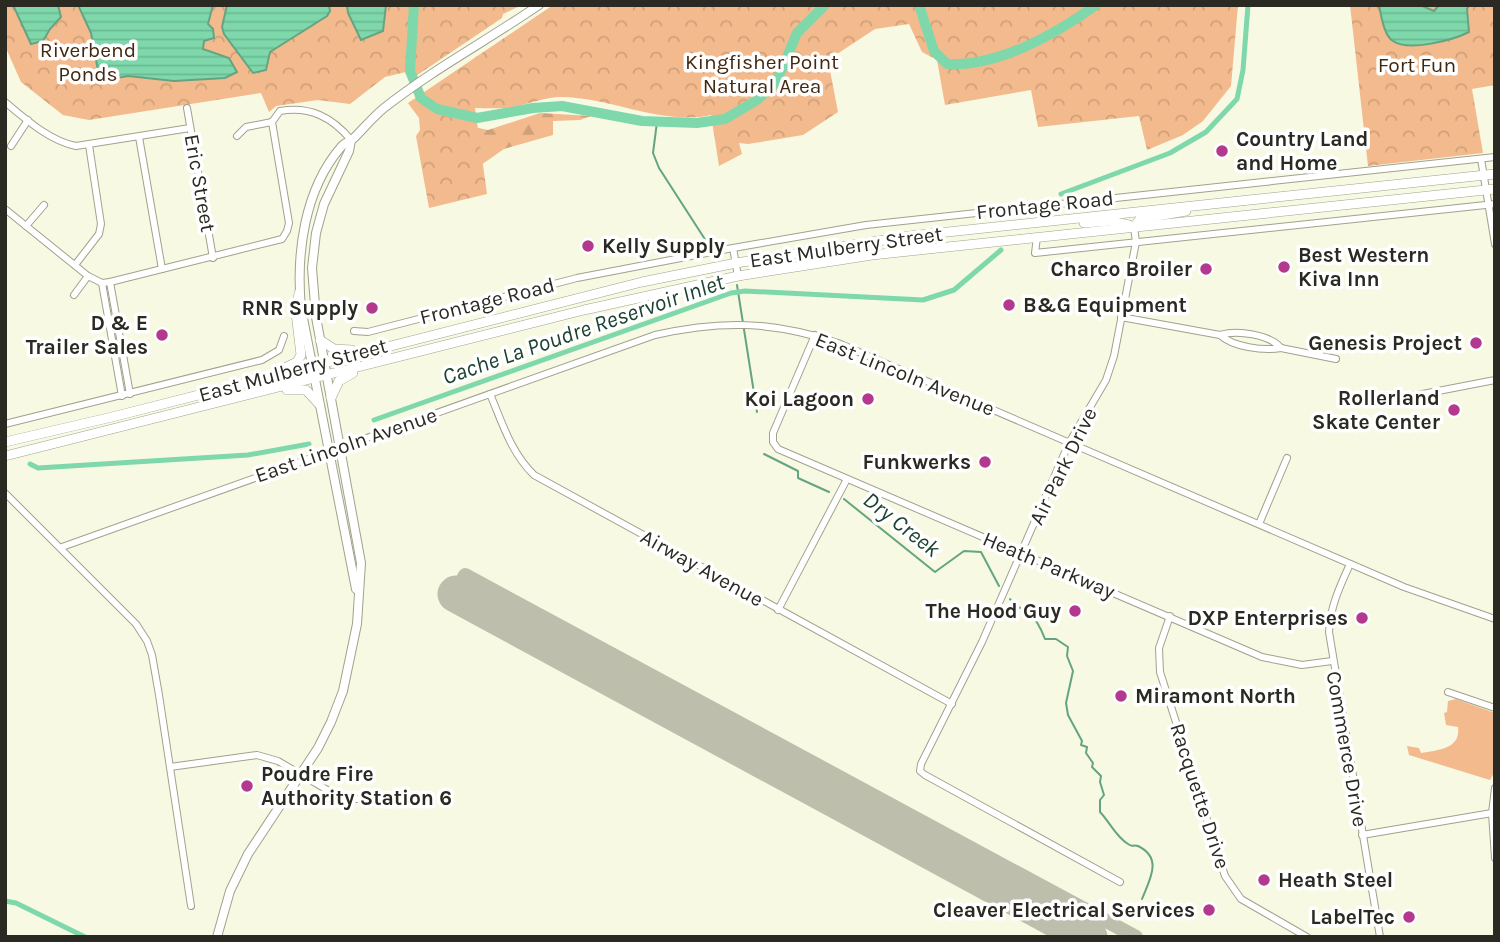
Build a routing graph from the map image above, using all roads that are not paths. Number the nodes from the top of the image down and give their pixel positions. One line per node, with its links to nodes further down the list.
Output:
1 (539, 5): 9 (main road)
2 (5, 102): 4 (street)
3 (187, 108): 6 (street, Eric Street)
4 (28, 120): 10 (street); 11 (street)
5 (272, 122): 7 (street); 9 (street); 30 (street)
6 (190, 128): 8 (street); 30 (street, Eric Street)
7 (237, 136)
8 (139, 137): 10 (street); 33 (street)
9 (351, 140): 37 (main road); 44 (main road)
10 (89, 145): 32 (street)
11 (11, 146)
12 (1495, 157): 13 (street, Frontage Road)
13 (1481, 159): 15 (street); 17 (street, Frontage Road)
14 (1495, 174): 15 (highway, East Mulberry Street)
15 (1484, 176): 16 (street); 18 (highway, East Mulberry Street)
16 (1490, 190): 20 (street); 24 (highway, East Mulberry Street)
17 (1139, 195): 22 (street); 29 (street, Frontage Road)
18 (1214, 203): 22 (highway, East Mulberry Street); 24 (highway)
19 (44, 205): 23 (street)
20 (1491, 205): 27 (street, Frontage Road); 28 (street)
21 (5, 209): 23 (street)
22 (1137, 211): 25 (highway, East Mulberry Street)
23 (26, 226): 32 (street)
24 (1133, 227): 25 (highway); 26 (highway, East Mulberry Street); 27 (street, Air Park Drive)
25 (955, 232): 31 (highway, East Mulberry Street)
26 (1037, 237): 27 (street, Frontage Road); 35 (highway, East Mulberry Street)
27 (1136, 242): 39 (street, Air Park Drive)
28 (1495, 244)
29 (733, 248): 31 (street); 41 (street, Frontage Road)
30 (212, 258): 33 (street)
31 (736, 263): 35 (street); 40 (highway, East Mulberry Street)
32 (75, 265): 34 (street)
33 (162, 270): 36 (street)
34 (88, 276): 36 (street); 38 (street)
35 (738, 276): 45 (highway, East Mulberry Street)
36 (106, 283): 53 (street)
37 (299, 293): 48 (main road); 54 (highway)
38 (74, 295)
39 (1121, 317): 46 (street); 61 (street, Air Park Drive)
40 (466, 326): 44 (highway); 47 (highway, East Mulberry Street)
41 (354, 331)
42 (815, 335): 52 (street, East Lincoln Avenue); 61 (street, East Lincoln Avenue); 66 (street, Heath Parkway)
43 (284, 336): 53 (street)
44 (320, 340): 47 (main road)
45 (443, 345): 49 (highway, East Mulberry Street); 55 (highway)
46 (1336, 359)
47 (324, 362): 48 (highway, East Mulberry Street); 49 (main road)
48 (312, 365): 50 (main road); 54 (highway, East Mulberry Street)
49 (327, 375): 50 (highway, East Mulberry Street); 55 (main road)
50 (314, 378): 57 (main road); 58 (highway, East Mulberry Street)
51 (1495, 380): 56 (street)
52 (490, 394): 62 (street, East Lincoln Avenue); 73 (street, Airway Avenue)
53 (126, 395): 59 (street)
54 (190, 397): 60 (highway, East Mulberry Street)
55 (331, 398): 62 (main road)
56 (1376, 403)
57 (319, 404): 58 (highway); 63 (main road)
58 (173, 415): 64 (highway, East Mulberry Street)
59 (5, 424)
60 (5, 442)
61 (1069, 443): 68 (street, East Lincoln Avenue); 70 (street, Air Park Drive)
62 (341, 447): 63 (street, East Lincoln Avenue); 72 (main road)
63 (328, 452): 69 (street, East Lincoln Avenue); 72 (main road)
64 (5, 458)
65 (1287, 458): 68 (street)
66 (847, 479): 70 (street, Heath Parkway); 73 (street)
67 (5, 493): 69 (street)
68 (1259, 524): 71 (street, East Lincoln Avenue)
69 (62, 547): 80 (street)
70 (1021, 554): 74 (street, Heath Parkway); 78 (street, Air Park Drive)
71 (1350, 564): 75 (street, East Lincoln Avenue); 76 (street, Commerce Drive)
72 (358, 596): 81 (main road)
73 (778, 610): 78 (street, Airway Avenue)
74 (1170, 616): 76 (street, Heath Parkway); 90 (street, Racquette Drive)
75 (1495, 619)
76 (1332, 661): 85 (street, Commerce Drive)
77 (1448, 692): 79 (street)
78 (952, 704): 87 (street, Air Park Drive)
79 (1495, 708)
80 (170, 767): 81 (street); 88 (street)
81 (300, 776): 83 (street); 89 (main road)
82 (1495, 788): 84 (street)
83 (408, 802)
84 (1492, 813): 85 (street); 86 (street)
85 (1362, 835): 91 (street, Commerce Drive)
86 (1495, 858)
87 (1121, 883)
88 (191, 906)
89 (217, 937)
90 (1307, 937)
91 (1380, 937)

